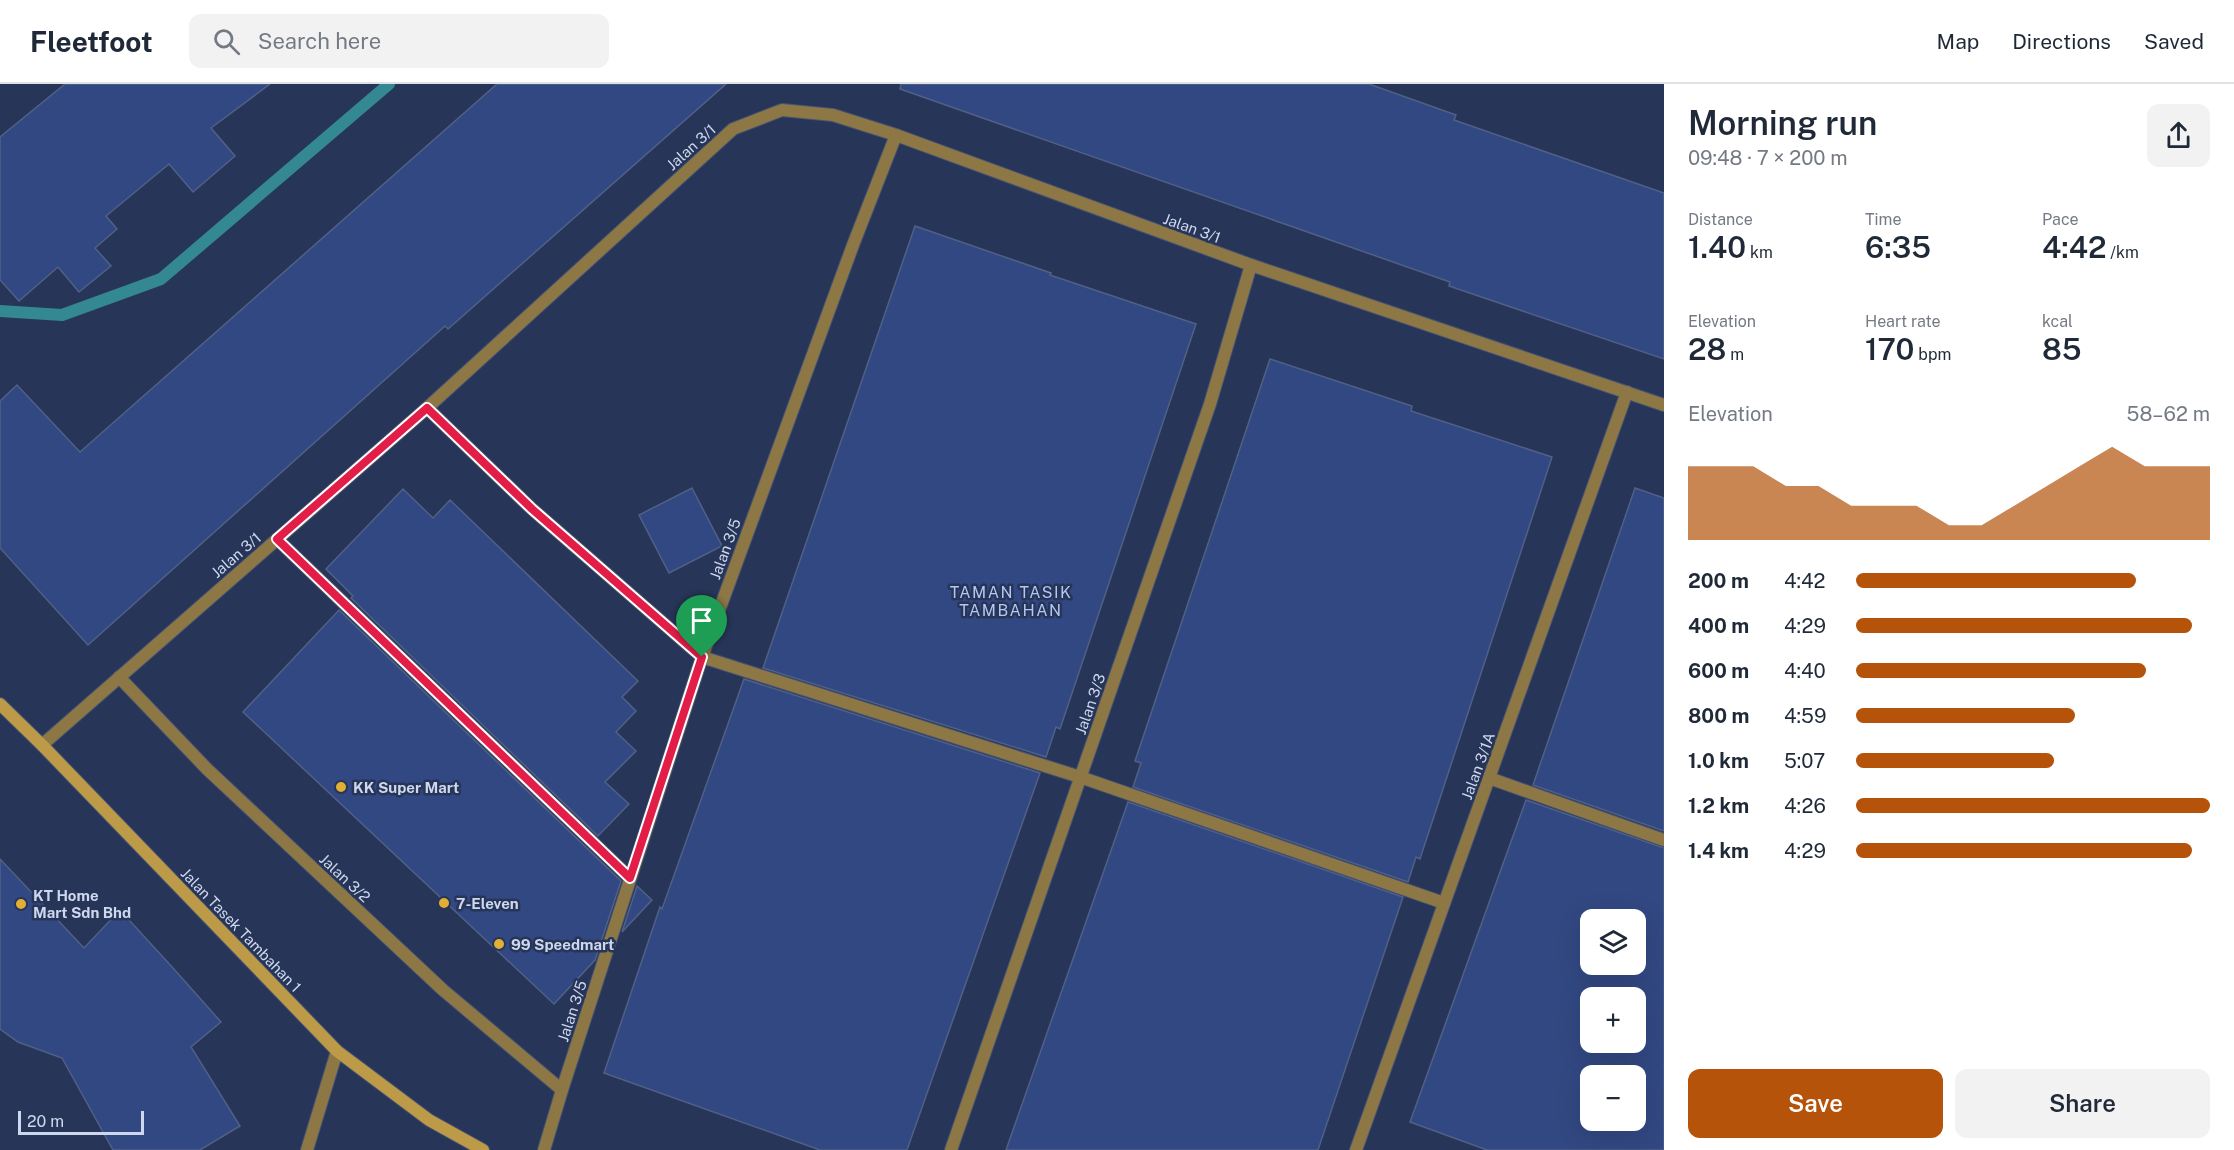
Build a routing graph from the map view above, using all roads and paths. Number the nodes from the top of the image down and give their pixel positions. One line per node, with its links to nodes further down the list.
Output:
1 (896, 135): 2 (street, Jalan 3/1); 5 (street, Jalan 3/1); 7 (street, Jalan 3/5)
2 (1251, 265): 3 (street, Jalan 3/1); 11 (street, Jalan 3/3)
3 (1627, 392): 4 (street, Jalan 3/1); 12 (street, Jalan 3/1A)
4 (1664, 405)
5 (427, 408): 6 (street, Jalan 3/1); 7 (street)
6 (277, 539): 8 (street, Jalan 3/1); 14 (street)
7 (702, 657): 11 (street); 14 (street, Jalan 3/5)
8 (118, 677): 10 (street, Jalan 3/1); 17 (street, Jalan 3/2)
9 (0, 704): 10 (street, Jalan Tasek Tambahan 1)
10 (42, 745): 16 (street, Jalan Tasek Tambahan 1)
11 (1080, 777): 15 (street); 21 (street, Jalan 3/3)
12 (1489, 778): 13 (street); 15 (street, Jalan 3/1A)
13 (1664, 840)
14 (630, 878): 17 (street, Jalan 3/5)
15 (1444, 903): 22 (street, Jalan 3/1A)
16 (337, 1051): 18 (street); 19 (street, Jalan Tasek Tambahan 1)
17 (562, 1090): 20 (street, Jalan 3/5)
18 (307, 1150)
19 (483, 1150)
20 (544, 1150)
21 (951, 1150)
22 (1356, 1150)

